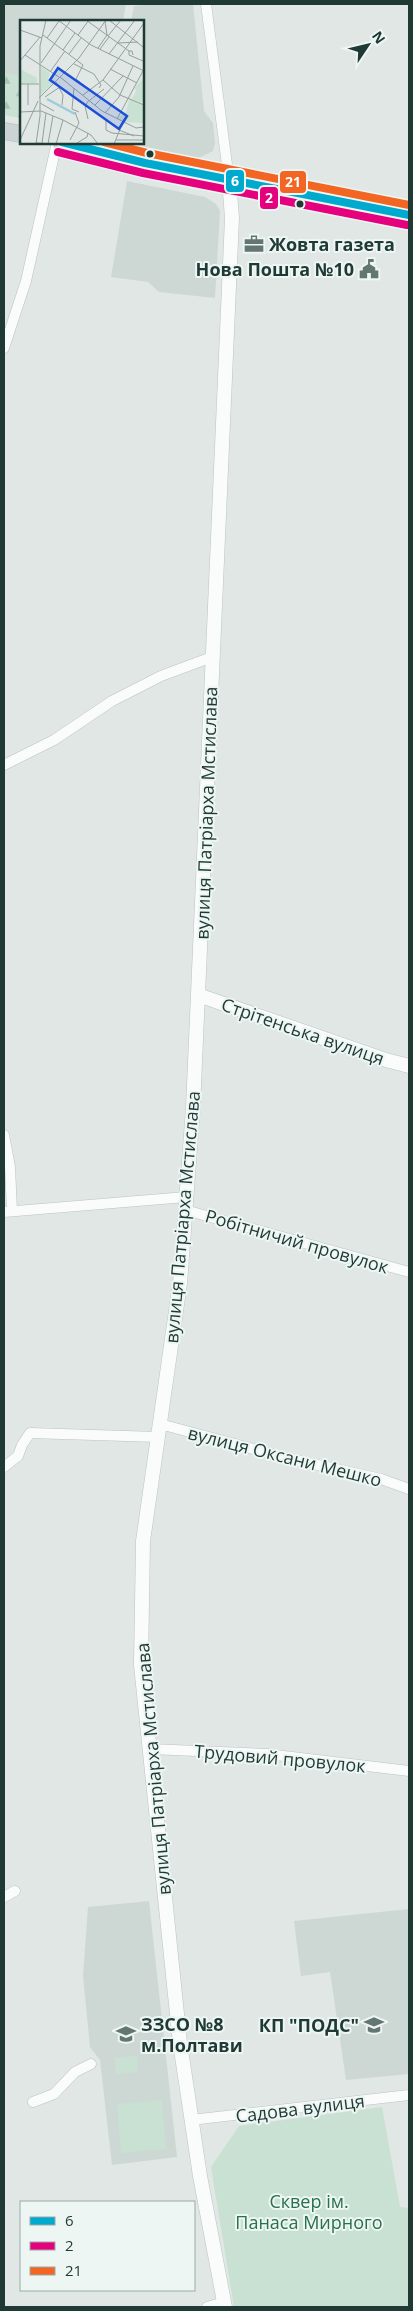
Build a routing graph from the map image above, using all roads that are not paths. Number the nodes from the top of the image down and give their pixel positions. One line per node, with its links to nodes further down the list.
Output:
1 (206, 4): 6 (street)
2 (4, 131): 3 (main road)
3 (20, 134)
4 (59, 144): 8 (street)
5 (67, 144): 6 (main road)
6 (229, 180): 7 (main road); 9 (main road, вулиця Патріарха Мстислава)
7 (409, 215)
8 (4, 346)
9 (212, 657): 10 (street); 11 (main road, вулиця Патріарха Мстислава)
10 (4, 765)
11 (198, 994): 12 (main road, Стрітенська вулиця); 14 (main road, вулиця Патріарха Мстислава)
12 (409, 1066)
13 (4, 1135): 15 (street)
14 (186, 1204): 15 (street); 16 (street, Робітничий провулок); 17 (main road, вулиця Патріарха Мстислава)
15 (8, 1212)
16 (409, 1272)
17 (159, 1431): 18 (street, вулиця Оксани Мешко); 19 (street, вулиця Оксани Мешко); 20 (main road, вулиця Патріарха Мстислава)
18 (4, 1467)
19 (409, 1489)
20 (150, 1749): 21 (street, Трудовий провулок); 27 (main road, вулиця Патріарха Мстислава)
21 (409, 1771)
22 (15, 1891): 23 (street)
23 (4, 1896)
24 (91, 2064): 26 (street)
25 (409, 2095): 27 (street, Садова вулиця)
26 (34, 2102)
27 (191, 2120): 28 (main road, вулиця Патріарха Мстислава)
28 (225, 2305): 29 (street)
29 (207, 2307)

